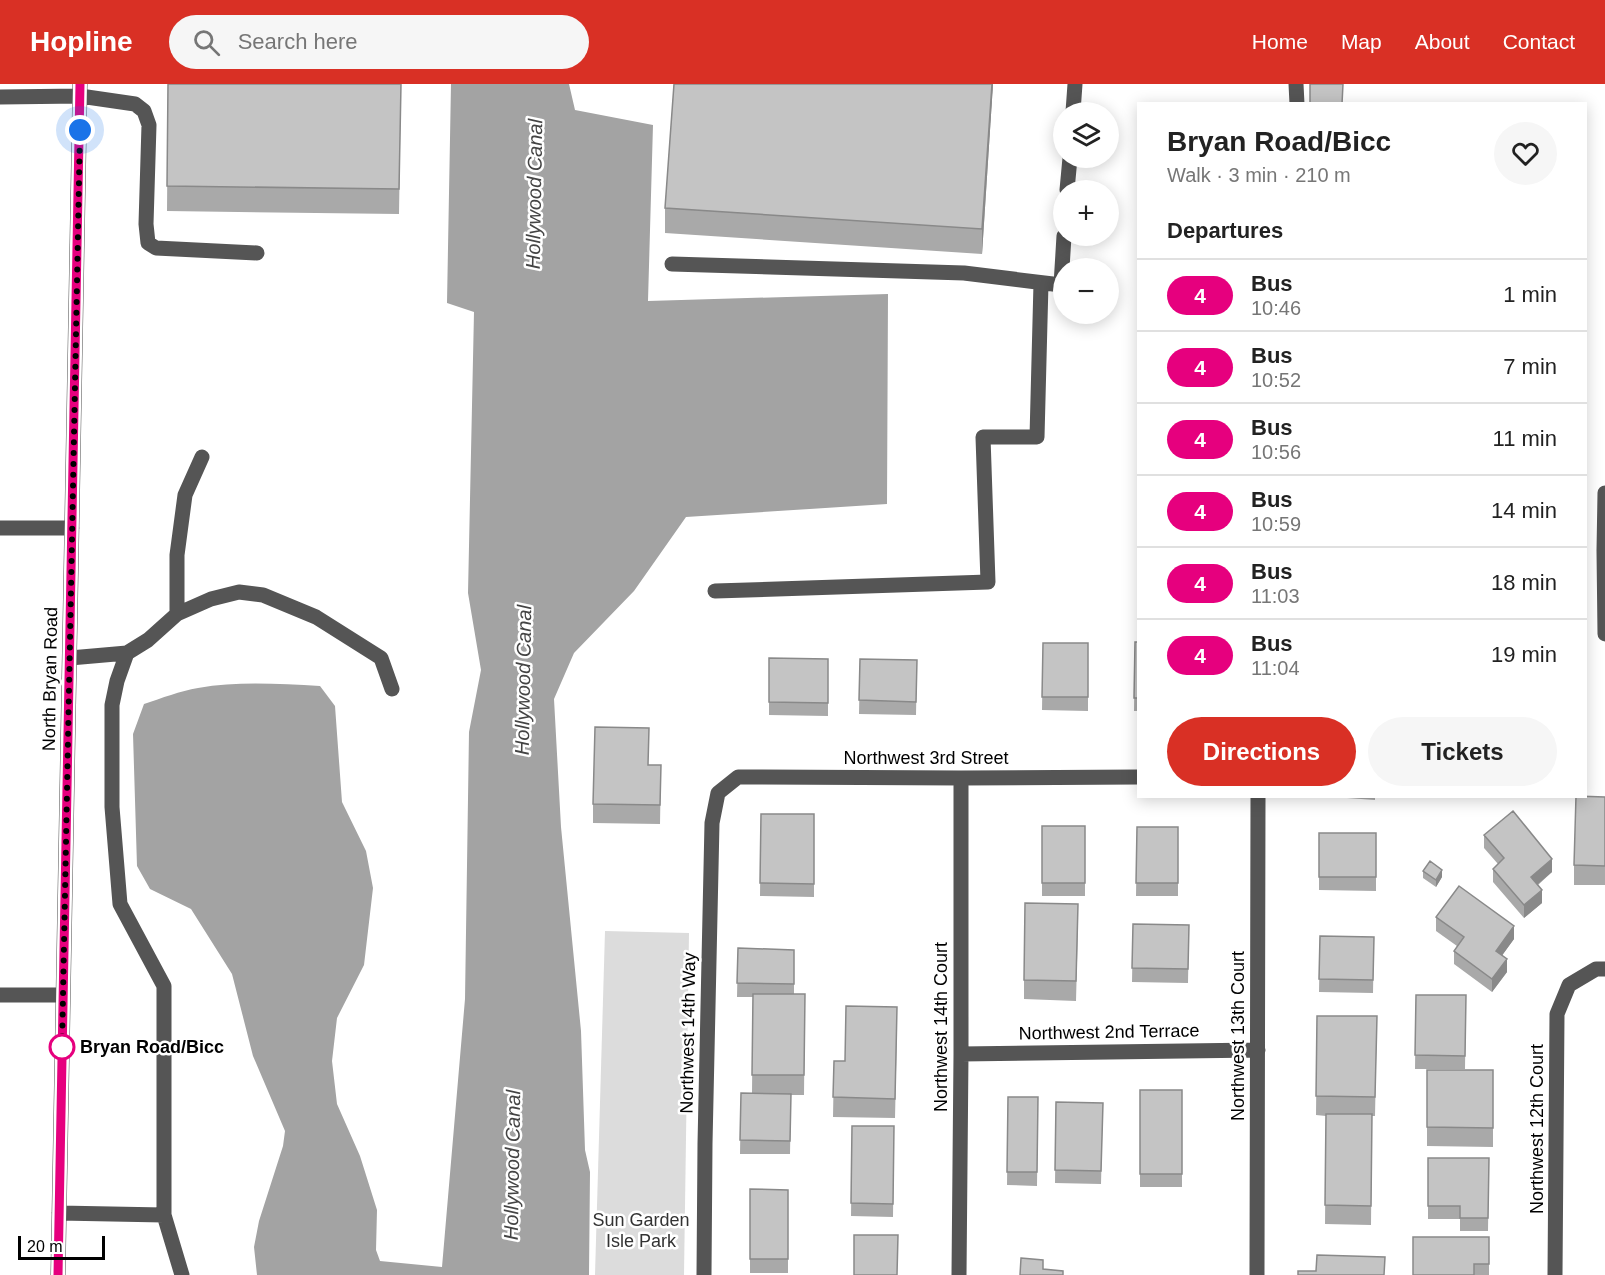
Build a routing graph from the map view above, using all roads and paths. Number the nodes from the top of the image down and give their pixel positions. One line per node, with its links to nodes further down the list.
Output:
1 (1075, 84): 5 (street)
2 (1296, 84): 6 (street)
3 (80, 90): 4 (street); 8 (street); 14 (street, North Bryan Road)
4 (0, 97)
5 (1074, 102)
6 (1297, 102)
7 (1063, 246): 10 (street)
8 (257, 253)
9 (672, 264): 10 (street)
10 (1041, 283): 15 (street)
11 (202, 457): 16 (street)
12 (1605, 493): 17 (street)
13 (0, 528): 14 (street)
14 (72, 528): 19 (street, North Bryan Road)
15 (715, 591)
16 (177, 614): 18 (street); 20 (street)
17 (1605, 634)
18 (127, 653): 19 (street); 31 (street)
19 (70, 658): 27 (street, North Bryan Road)
20 (392, 689)
21 (1137, 777): 22 (street, Northwest 3rd Street)
22 (961, 778): 23 (street, Northwest 3rd Street); 29 (street, Northwest 14th Court)
23 (718, 793): 34 (street, Northwest 14th Way)
24 (1258, 798): 28 (street, Northwest 13th Court)
25 (1605, 969): 37 (street, Northwest 12th Court)
26 (0, 994): 27 (street)
27 (63, 994): 30 (street, North Bryan Road)
28 (1258, 1050): 29 (street, Northwest 2nd Terrace); 36 (street, Northwest 13th Court)
29 (961, 1054): 35 (street, Northwest 14th Court)
30 (59, 1213): 31 (street); 32 (street, North Bryan Road)
31 (165, 1215): 33 (street)
32 (58, 1275)
33 (182, 1275)
34 (704, 1275)
35 (959, 1275)
36 (1257, 1275)
37 (1555, 1275)

